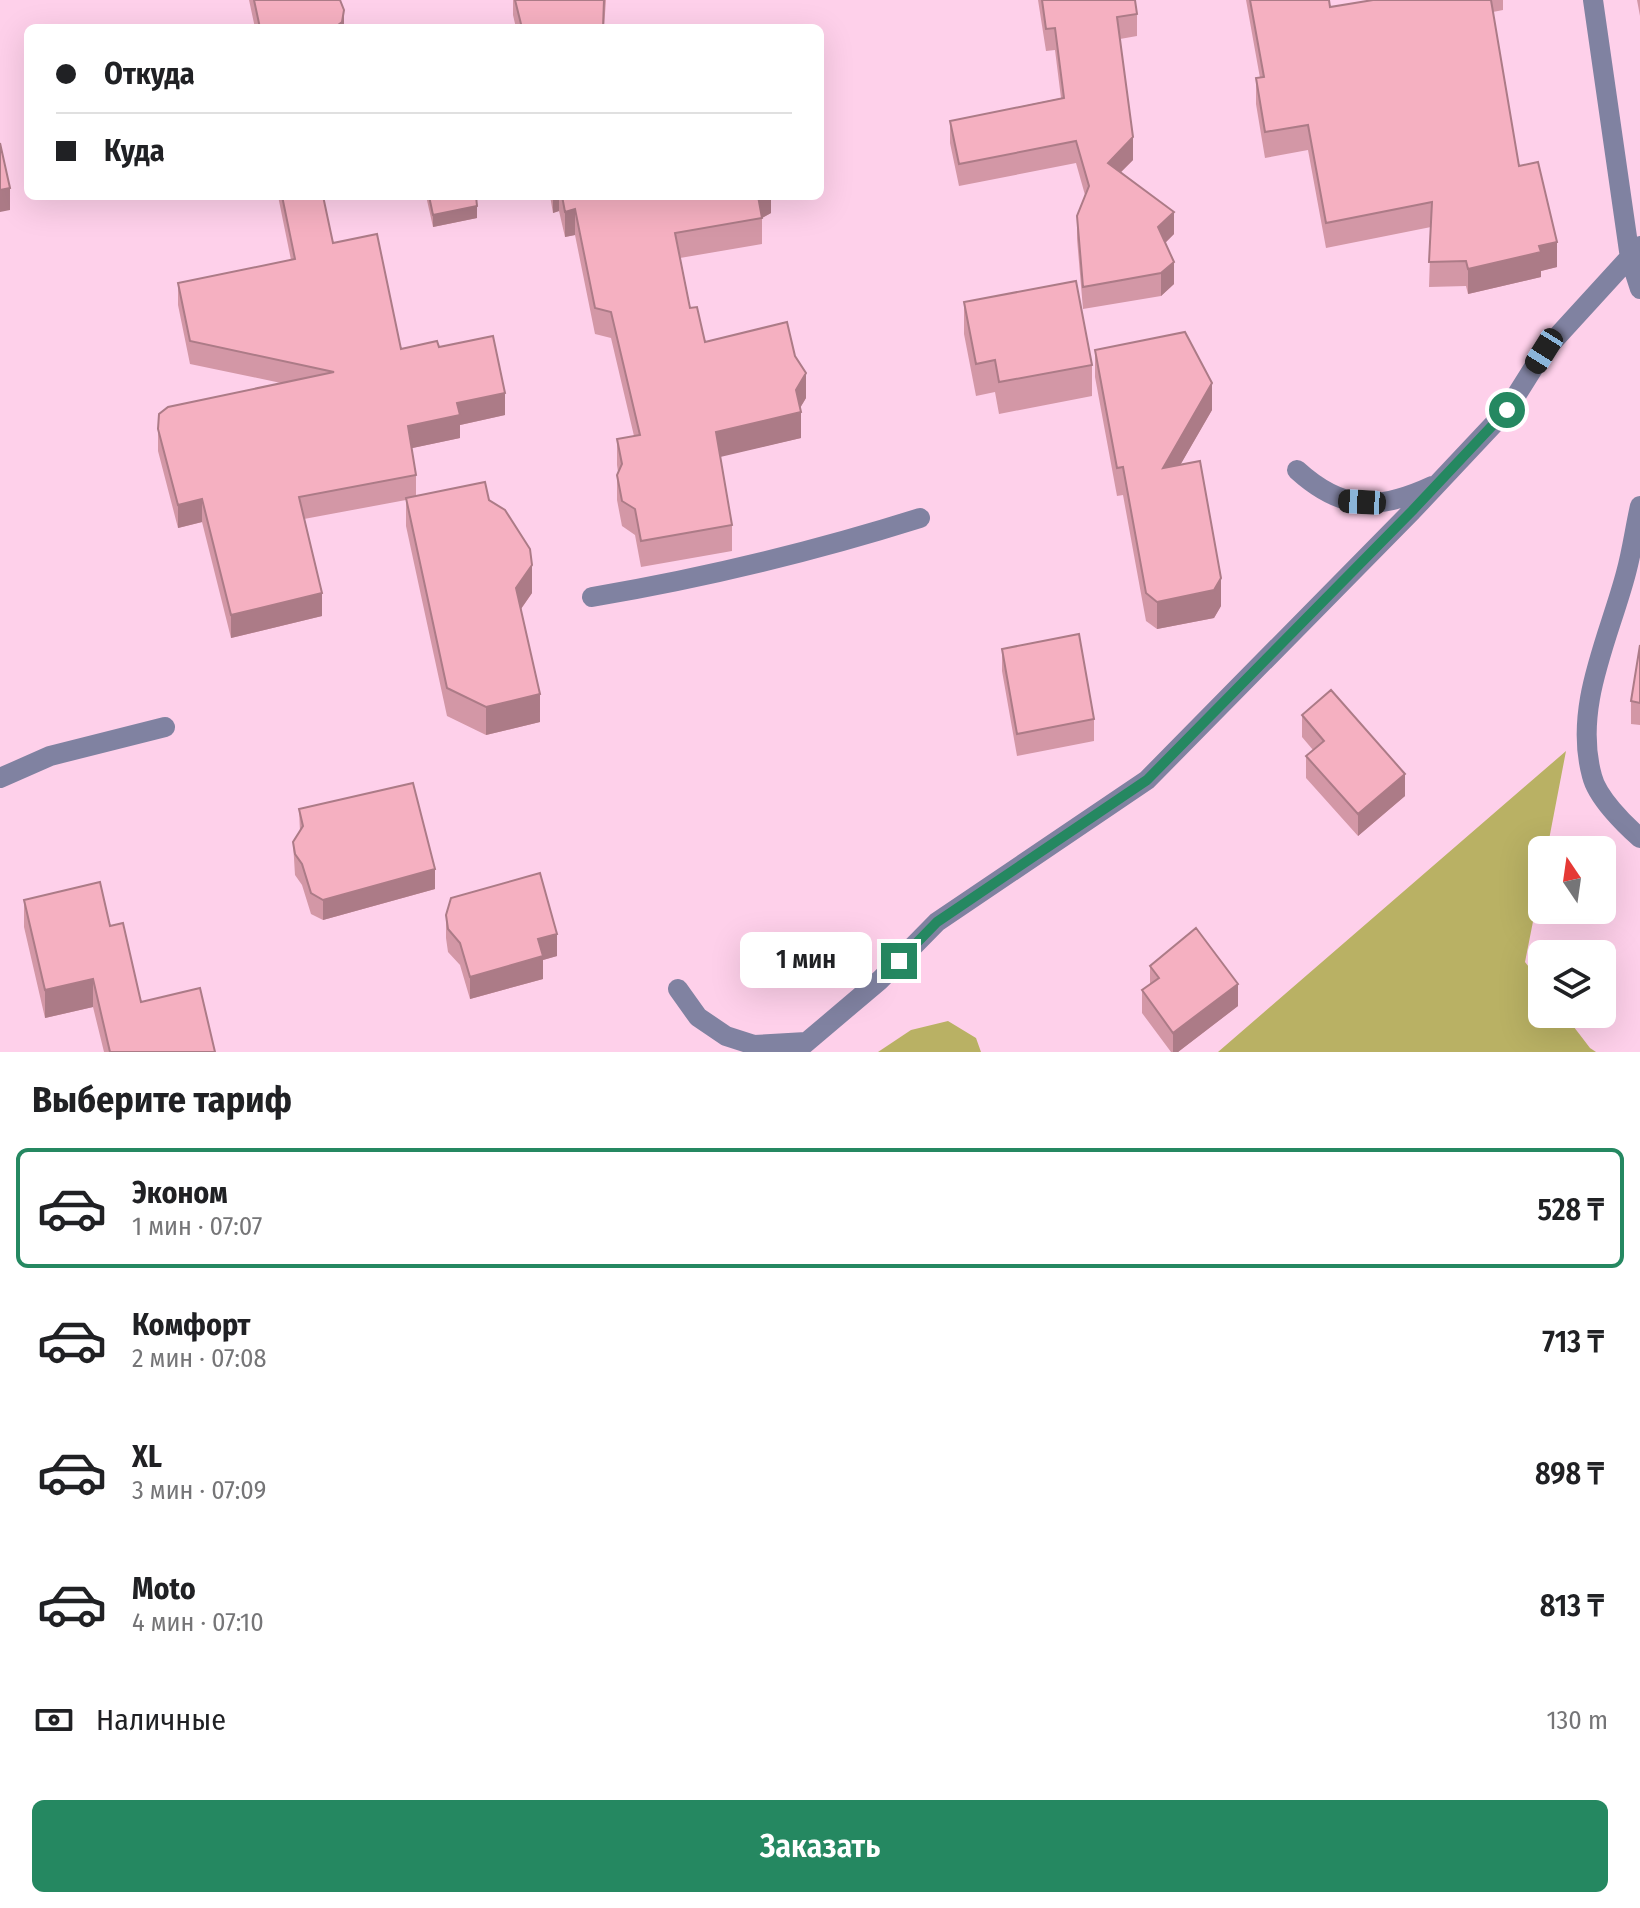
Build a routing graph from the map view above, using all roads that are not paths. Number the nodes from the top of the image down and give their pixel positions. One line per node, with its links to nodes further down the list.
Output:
1 (1593, 0): 2 (street)
2 (1635, 252): 3 (street); 5 (street)
3 (1640, 289)
4 (1297, 470): 5 (street)
5 (1440, 482): 13 (street)
6 (1640, 506): 11 (street)
7 (920, 518): 8 (street)
8 (592, 597)
9 (165, 727): 10 (street)
10 (0, 778)
11 (1640, 838)
12 (678, 989): 13 (street)
13 (801, 1047)

